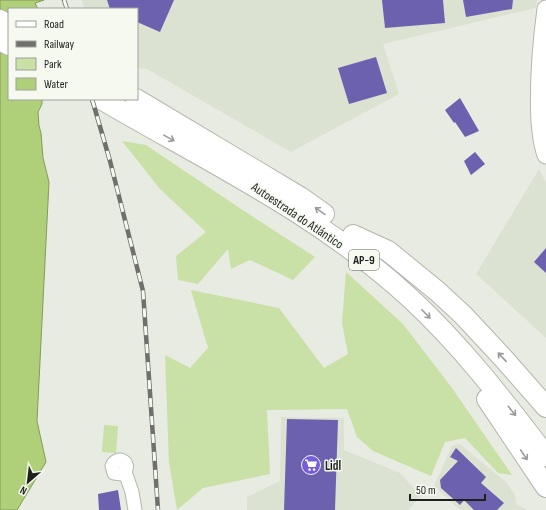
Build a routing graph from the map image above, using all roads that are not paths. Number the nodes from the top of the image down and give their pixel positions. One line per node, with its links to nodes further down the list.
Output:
1 (546, 9): 4 (main road)
2 (103, 100): 7 (highway, Autoestrada do Atlántico / AP-9, one-way to 7)
3 (138, 100): 6 (highway, Autoestrada do Atlántico / AP-9, one-way to 3)
4 (543, 125): 5 (main road)
5 (546, 155)
6 (353, 235): 8 (highway, one-way to 6); 9 (highway, Autoestrada do Atlántico / AP-9)
7 (451, 339): 10 (highway, Autoestrada do Atlántico / AP-9, one-way to 10); 12 (highway, one-way to 12)
8 (546, 407)
9 (546, 434)
10 (546, 456)
11 (125, 472): 13 (street)
12 (546, 488)
13 (135, 510)

